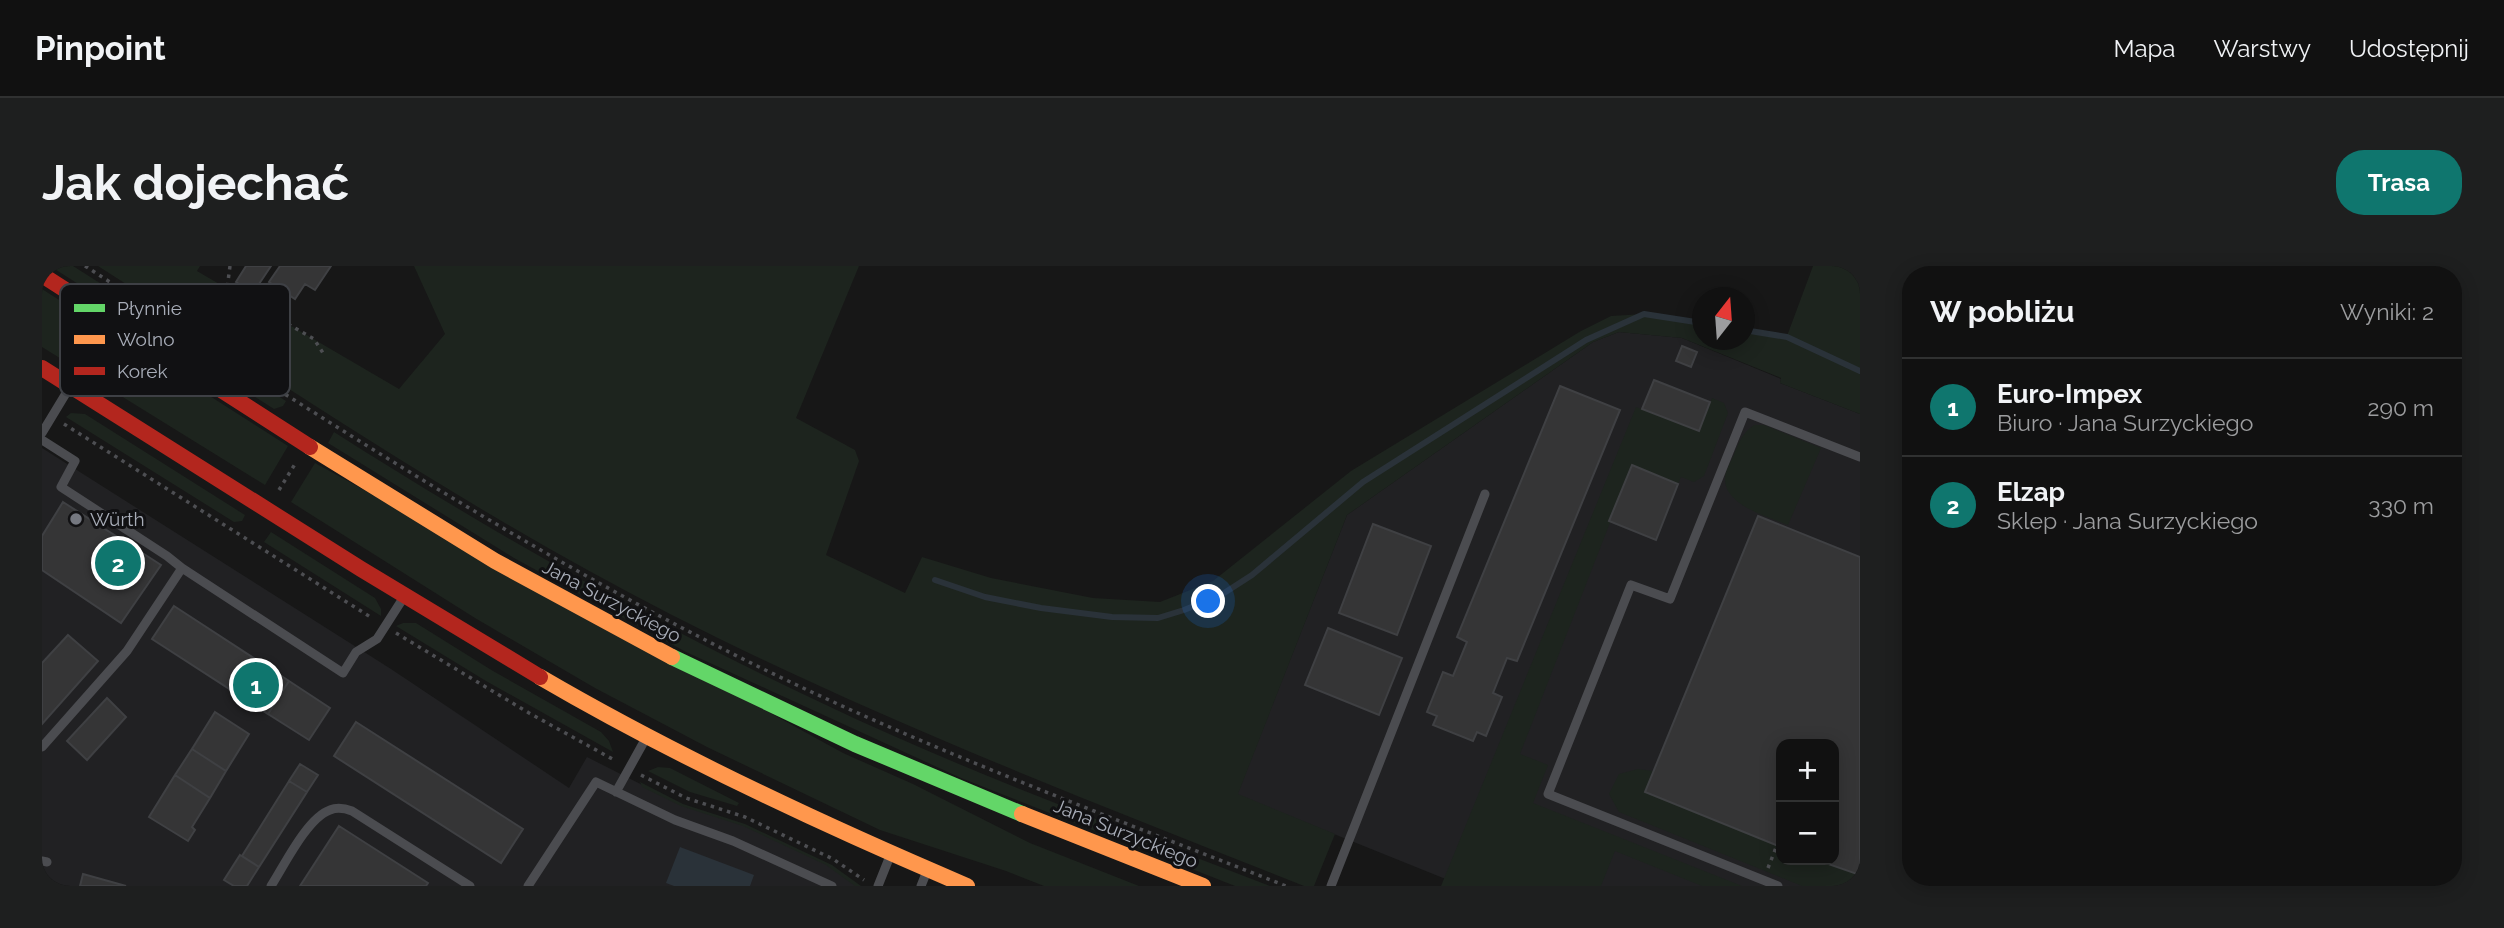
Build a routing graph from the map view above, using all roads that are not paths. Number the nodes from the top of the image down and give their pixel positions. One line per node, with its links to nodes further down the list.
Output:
1 (42, 275): 2 (main road, Jana Surzyckiego)
2 (60, 286)
3 (42, 368): 4 (main road)
4 (60, 379)
5 (64, 396): 8 (lane)
6 (88, 396): 13 (main road)
7 (233, 396): 27 (main road, Jana Surzyckiego)
8 (42, 433)
9 (42, 440): 12 (lane)
10 (1860, 457): 28 (lane)
11 (1485, 494): 19 (lane)
12 (182, 568): 13 (lane); 15 (lane)
13 (405, 596): 14 (main road)
14 (646, 736): 16 (lane); 17 (main road)
15 (42, 747)
16 (616, 792): 22 (lane); 23 (lane)
17 (890, 854): 18 (main road); 24 (lane)
18 (928, 870): 25 (lane); 26 (main road)
19 (1332, 883)
20 (271, 886): 21 (lane)
21 (470, 886)
22 (528, 886)
23 (832, 886)
24 (878, 886)
25 (921, 886)
26 (967, 886)
27 (1203, 886)
28 (1778, 886)

